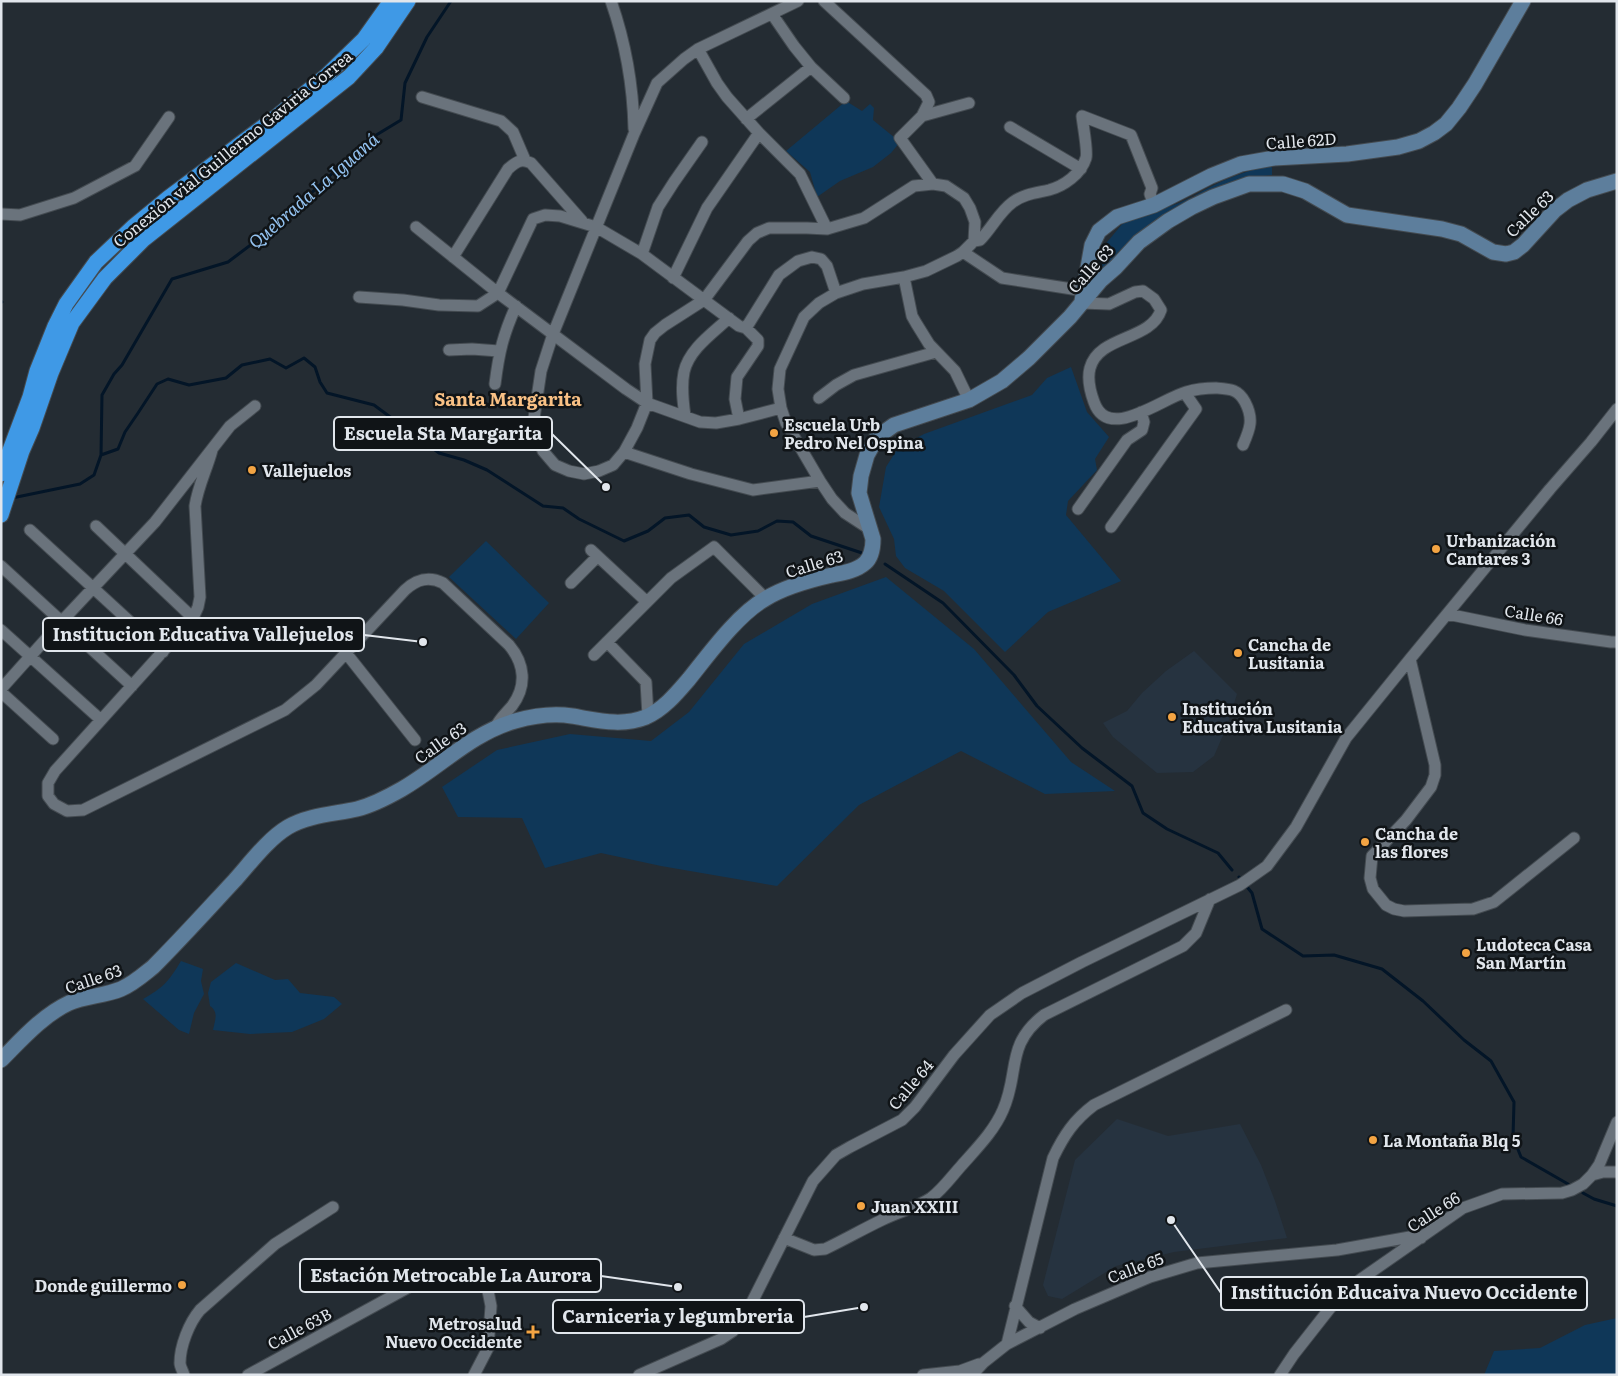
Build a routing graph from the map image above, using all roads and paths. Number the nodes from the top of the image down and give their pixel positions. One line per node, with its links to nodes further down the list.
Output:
1 (391, 1): 60 (highway, Conexión vial Guillermo Gaviria Correa)
2 (408, 1): 60 (highway, Conexión vial Guillermo Gaviria Correa)
3 (611, 1): 18 (street)
4 (798, 1): 7 (street)
5 (824, 1): 13 (street)
6 (1523, 1): 24 (main road, Calle 62D)
7 (772, 14): 8 (street); 9 (street)
8 (698, 48): 15 (street); 18 (street)
9 (811, 67): 11 (street); 15 (street)
10 (422, 97): 20 (street)
11 (844, 98)
12 (969, 103): 13 (street)
13 (922, 116): 23 (street)
14 (169, 117): 25 (street)
15 (746, 119): 17 (street)
16 (1010, 127): 21 (street)
17 (759, 133): 29 (street); 35 (street)
18 (634, 134): 28 (street)
19 (702, 142): 32 (street)
20 (525, 160): 26 (street); 33 (street)
21 (1081, 169): 24 (street); 30 (street)
22 (1617, 181): 39 (main road, Calle 63)
23 (933, 184): 29 (street); 30 (street)
24 (1154, 205): 39 (main road, Calle 62D)
25 (1, 214)
26 (583, 223): 28 (street); 36 (street)
27 (416, 227): 33 (street)
28 (596, 227): 32 (street); 44 (street)
29 (827, 229): 40 (street)
30 (974, 241): 31 (street)
31 (964, 252): 34 (street); 39 (street)
32 (642, 254): 35 (street)
33 (453, 257): 36 (street)
34 (904, 277): 37 (street); 47 (street)
35 (673, 278): 40 (street)
36 (498, 293): 38 (street); 41 (street)
37 (836, 293): 43 (street); 54 (street)
38 (358, 297)
39 (1083, 297): 51 (main road, Calle 63); 56 (street)
40 (704, 300): 42 (street); 52 (street)
41 (516, 306): 44 (street); 46 (street)
42 (729, 318): 43 (street); 57 (street)
43 (746, 328): 58 (street)
44 (553, 334): 52 (street); 62 (street)
45 (449, 350): 46 (street)
46 (499, 351): 48 (street)
47 (936, 352): 50 (street); 51 (street)
48 (494, 384)
49 (1186, 392): 56 (street); 59 (street); 68 (street)
50 (819, 398)
51 (969, 400): 70 (main road, Calle 63)
52 (647, 403): 57 (street); 62 (street)
53 (255, 406): 61 (street)
54 (781, 408): 58 (street); 64 (street)
55 (1617, 409): 77 (street, Calle 64)
56 (1140, 412): 65 (street)
57 (685, 416): 58 (street)
58 (739, 419)
59 (1243, 445)
60 (17, 448): 63 (highway, Conexión vial Guillermo Gaviria Correa); 66 (highway, Conexión vial Guillermo Gaviria Correa)
61 (212, 450): 71 (street); 78 (street)
62 (624, 452): 64 (street)
63 (1, 474)
64 (820, 481): 70 (street)
65 (1078, 509)
66 (1, 515)
67 (96, 526): 71 (street)
68 (1111, 527)
69 (30, 530): 74 (street)
70 (871, 530): 75 (main road, Calle 63)
71 (125, 553): 74 (street); 78 (street)
72 (1, 566): 79 (street)
73 (571, 583): 76 (street)
74 (93, 587): 79 (street); 83 (street)
75 (765, 598): 76 (street); 90 (main road, Calle 63)
76 (646, 602): 81 (street)
77 (1447, 614): 82 (street, Calle 66); 87 (street, Calle 64)
78 (193, 618): 83 (street)
79 (62, 621): 86 (street); 88 (street)
80 (1, 630): 86 (street)
81 (607, 642): 85 (street); 90 (street)
82 (1617, 642)
83 (163, 652): 88 (street)
84 (346, 653): 91 (street); 92 (street); 94 (street)
85 (594, 655)
86 (30, 656): 89 (street); 91 (street)
87 (1410, 659): 95 (street); 96 (street, Calle 64)
88 (132, 686): 91 (street)
89 (1, 690): 93 (street)
90 (648, 716): 92 (main road, Calle 63)
91 (101, 720)
92 (495, 728): 98 (main road, Calle 63)
93 (53, 739)
94 (415, 740)
95 (1574, 838)
96 (1210, 899): 105 (street, Calle 64); 105 (street)
97 (1286, 1010): 107 (street)
98 (1, 1060)
99 (1617, 1122): 100 (street, Calle 66)
100 (1611, 1137): 101 (street); 103 (street, Calle 66)
101 (1617, 1151)
102 (1617, 1172): 103 (street)
103 (1592, 1175): 106 (street, Calle 66)
104 (333, 1207): 111 (street)
105 (784, 1238): 114 (street, Calle 64)
106 (1421, 1238): 108 (street, Calle 65); 117 (street, Calle 66)
107 (1015, 1306): 108 (street); 109 (street)
108 (1040, 1328): 109 (street, Calle 65)
109 (1007, 1344): 110 (street, Calle 65)
110 (983, 1363): 115 (street); 116 (street, Calle 65)
111 (184, 1375)
112 (248, 1375): 113 (street, Calle 63B)
113 (474, 1375)
114 (639, 1375)
115 (924, 1375)
116 (972, 1375)
117 (1280, 1375)

